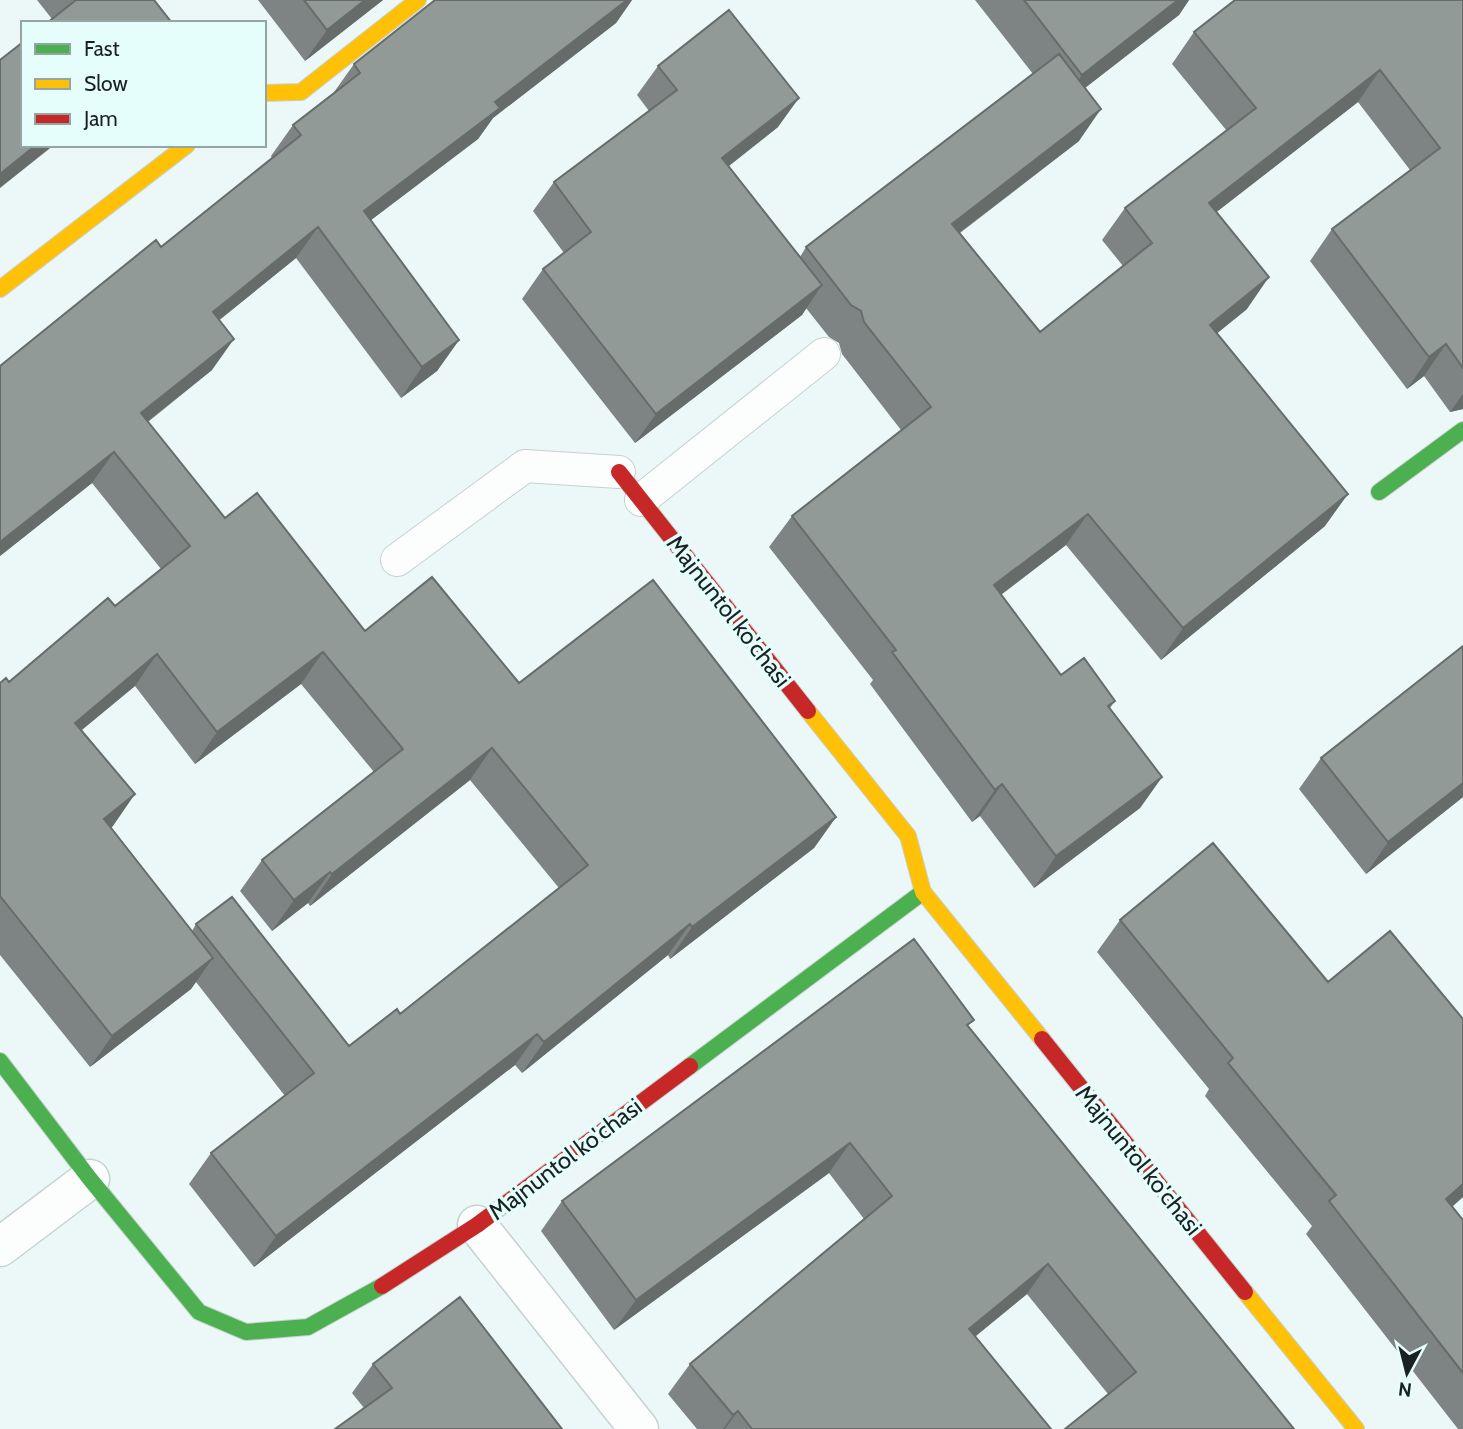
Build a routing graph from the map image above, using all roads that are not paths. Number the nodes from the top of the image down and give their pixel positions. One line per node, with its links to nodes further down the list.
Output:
1 (418, 0): 2 (street)
2 (266, 93)
3 (184, 147): 4 (street)
4 (0, 289)
5 (824, 354): 9 (lane)
6 (1463, 430): 8 (street)
7 (619, 472): 9 (street, Majnuntol ko'chasi); 10 (lane)
8 (1379, 492)
9 (641, 500): 11 (street, Majnuntol ko'chasi)
10 (397, 560)
11 (923, 892): 14 (street, Majnuntol ko'chasi); 17 (street, Majnuntol ko'chasi)
12 (0, 1060): 13 (street, Majnuntol ko'chasi)
13 (90, 1179): 14 (street, Majnuntol ko'chasi); 15 (street)
14 (477, 1225): 16 (street, Majnuntol ko'chasi)
15 (0, 1247)
16 (639, 1429)
17 (1356, 1429)

